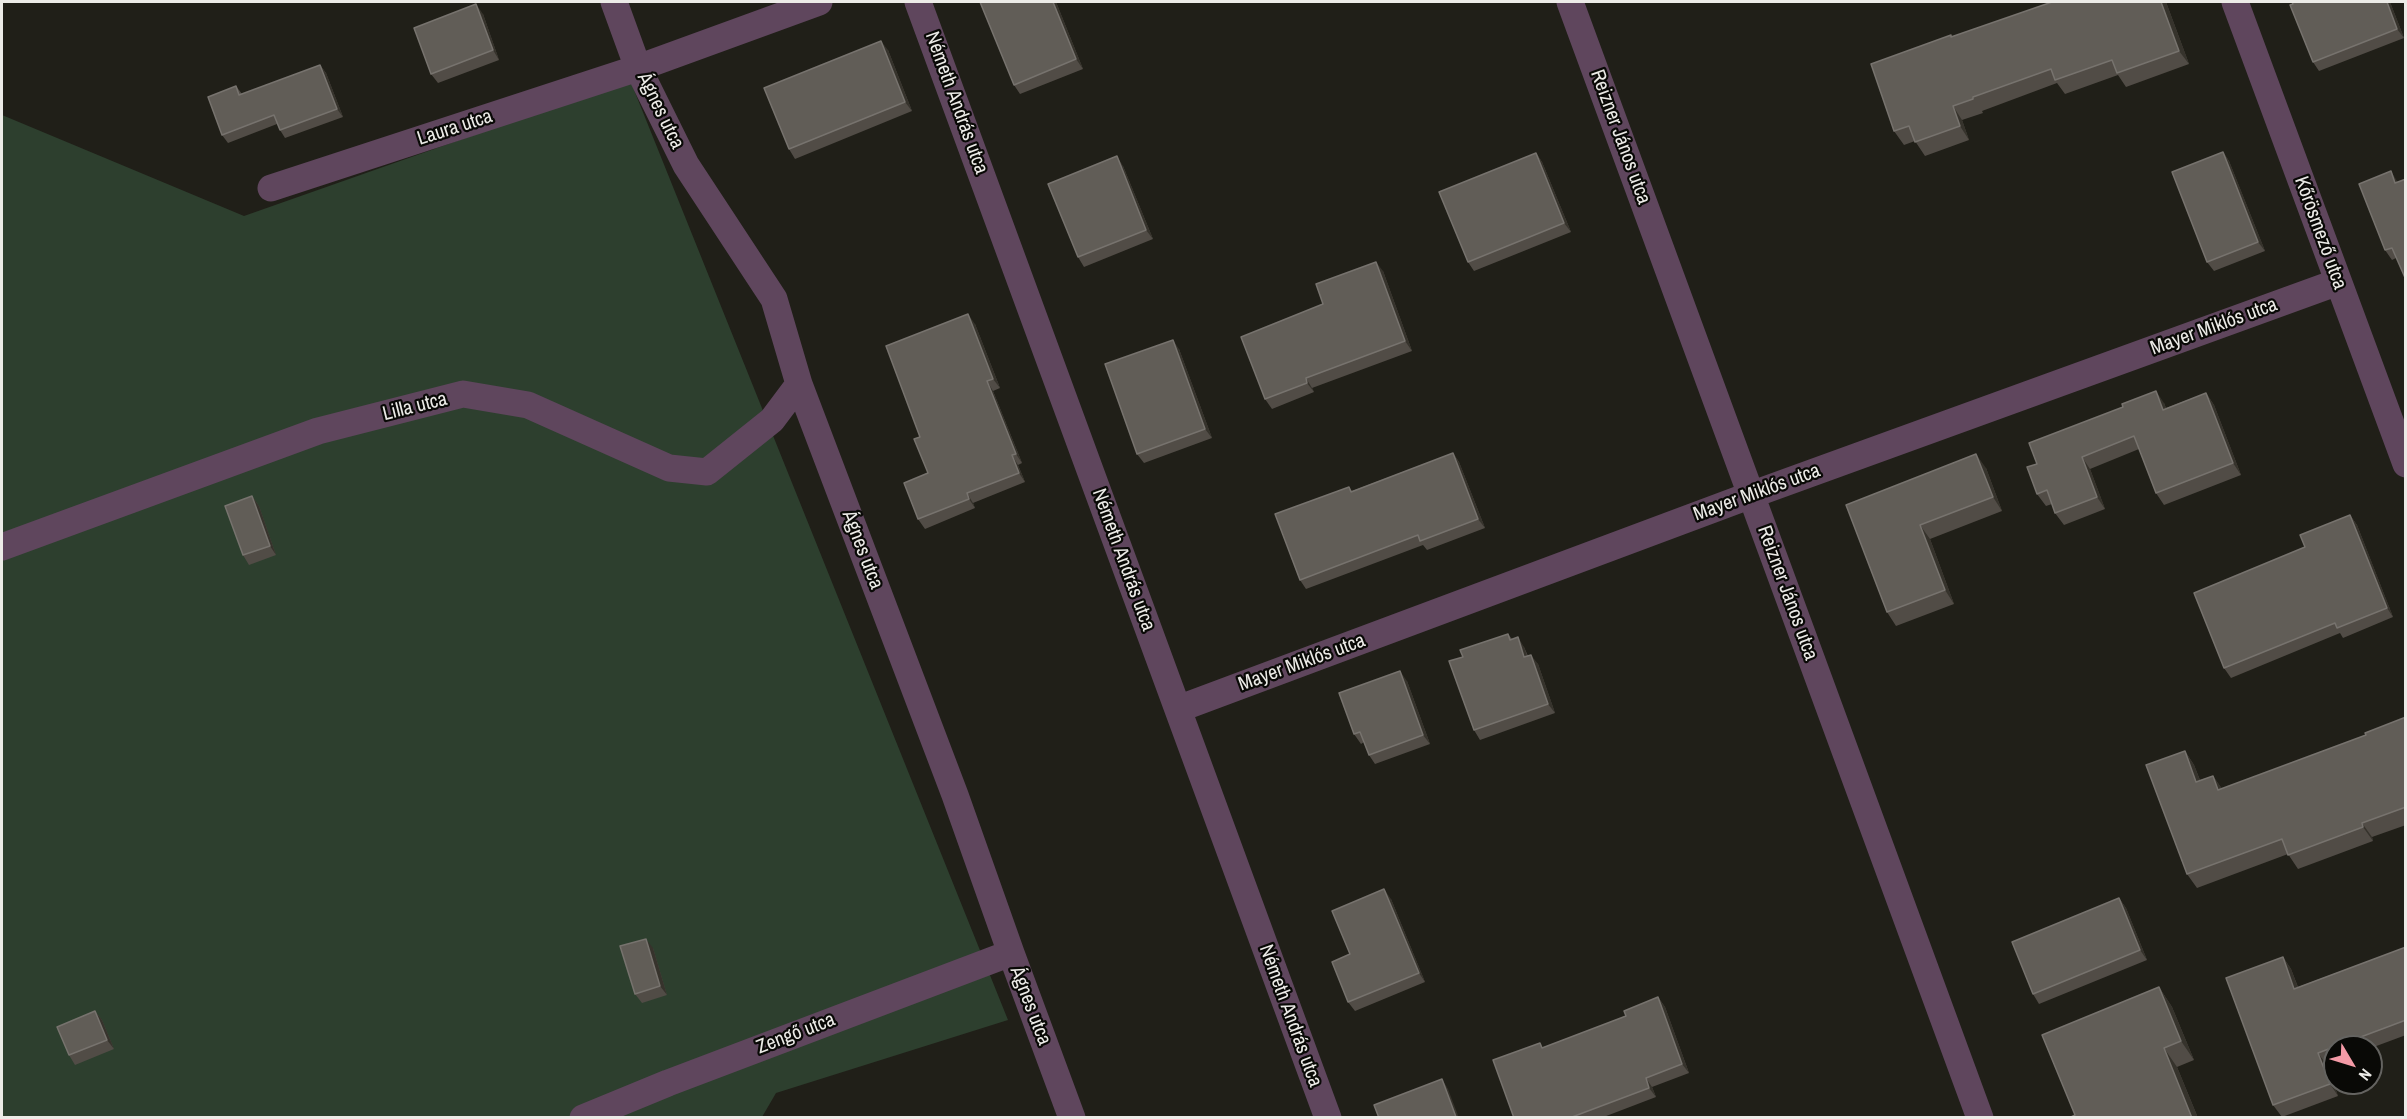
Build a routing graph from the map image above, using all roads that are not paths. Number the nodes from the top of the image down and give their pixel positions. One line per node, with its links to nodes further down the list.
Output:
1 (614, 2): 6 (street, Ágnes utca)
2 (819, 2): 6 (street)
3 (918, 2): 13 (street, Németh András utca)
4 (1570, 2): 11 (street, Reizner János utca)
5 (2235, 2): 8 (street, Kőrösmező utca)
6 (638, 68): 7 (street, Laura utca); 9 (street, Ágnes utca)
7 (271, 188)
8 (2338, 282): 10 (street, Kőrösmező utca); 11 (street, Mayer Miklós utca)
9 (799, 384): 12 (street, Lilla utca); 14 (street, Ágnes utca)
10 (2406, 464)
11 (1751, 495): 13 (street, Mayer Miklós utca); 18 (street, Reizner János utca)
12 (2, 547)
13 (1178, 709): 17 (street, Németh András utca)
14 (1011, 953): 15 (street, Zengő utca); 16 (street, Ágnes utca)
15 (583, 1118)
16 (1072, 1118)
17 (1328, 1118)
18 (1980, 1118)

